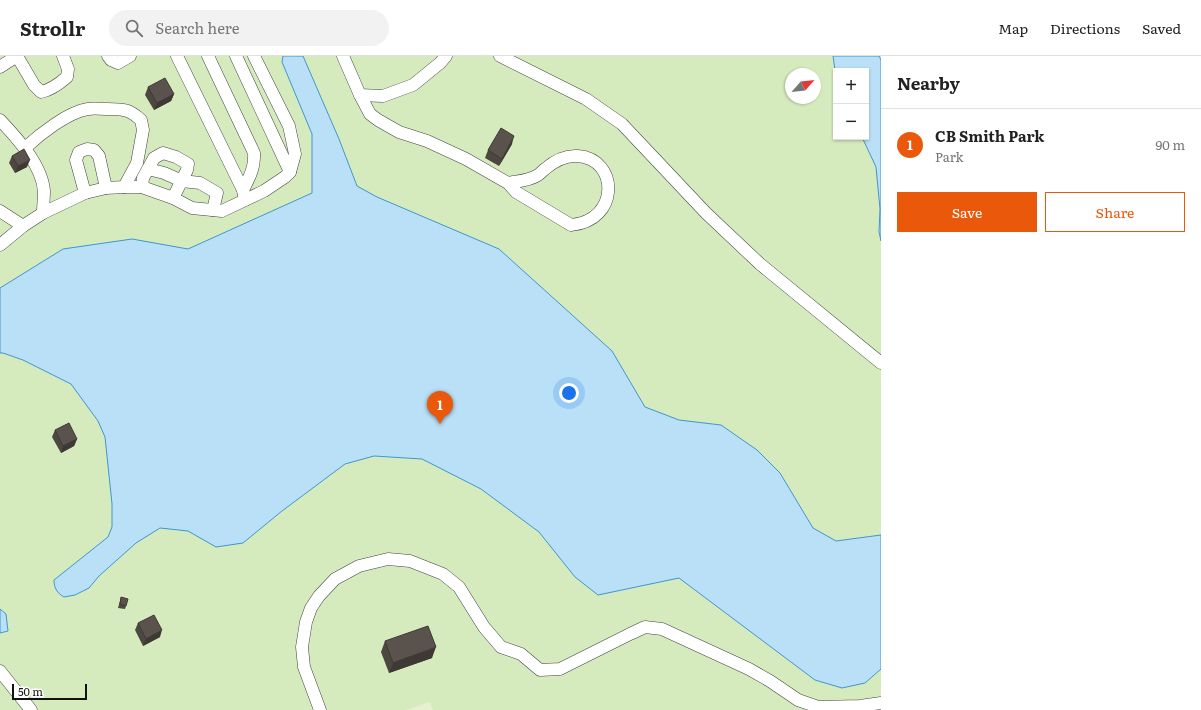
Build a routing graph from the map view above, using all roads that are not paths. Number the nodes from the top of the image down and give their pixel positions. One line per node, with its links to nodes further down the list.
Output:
1 (17, 56): 2 (street); 12 (street)
2 (64, 56)
3 (108, 56): 4 (street)
4 (130, 56)
5 (177, 56): 24 (street)
6 (208, 56): 24 (street)
7 (236, 56): 17 (street)
8 (254, 56): 17 (street)
9 (343, 56): 13 (street)
10 (446, 56): 13 (street)
11 (500, 56): 31 (street)
12 (0, 67)
13 (360, 95): 19 (street)
14 (0, 120): 15 (street)
15 (25, 148): 20 (street); 28 (street)
16 (148, 169): 18 (street); 18 (street); 21 (street)
17 (290, 172): 24 (street)
18 (182, 181): 25 (street); 26 (street)
19 (508, 183): 19 (street)
20 (124, 187): 21 (street); 22 (street)
21 (142, 187): 25 (street)
22 (106, 188): 23 (street); 23 (street)
23 (85, 193): 28 (street)
24 (244, 195): 26 (street)
25 (173, 198): 26 (street)
26 (213, 210)
27 (0, 211): 29 (street)
28 (43, 213): 29 (street)
29 (23, 226): 30 (street)
30 (0, 245)
31 (881, 363)
32 (0, 671): 34 (street)
33 (881, 703): 35 (street)
34 (31, 710)
35 (320, 710)

